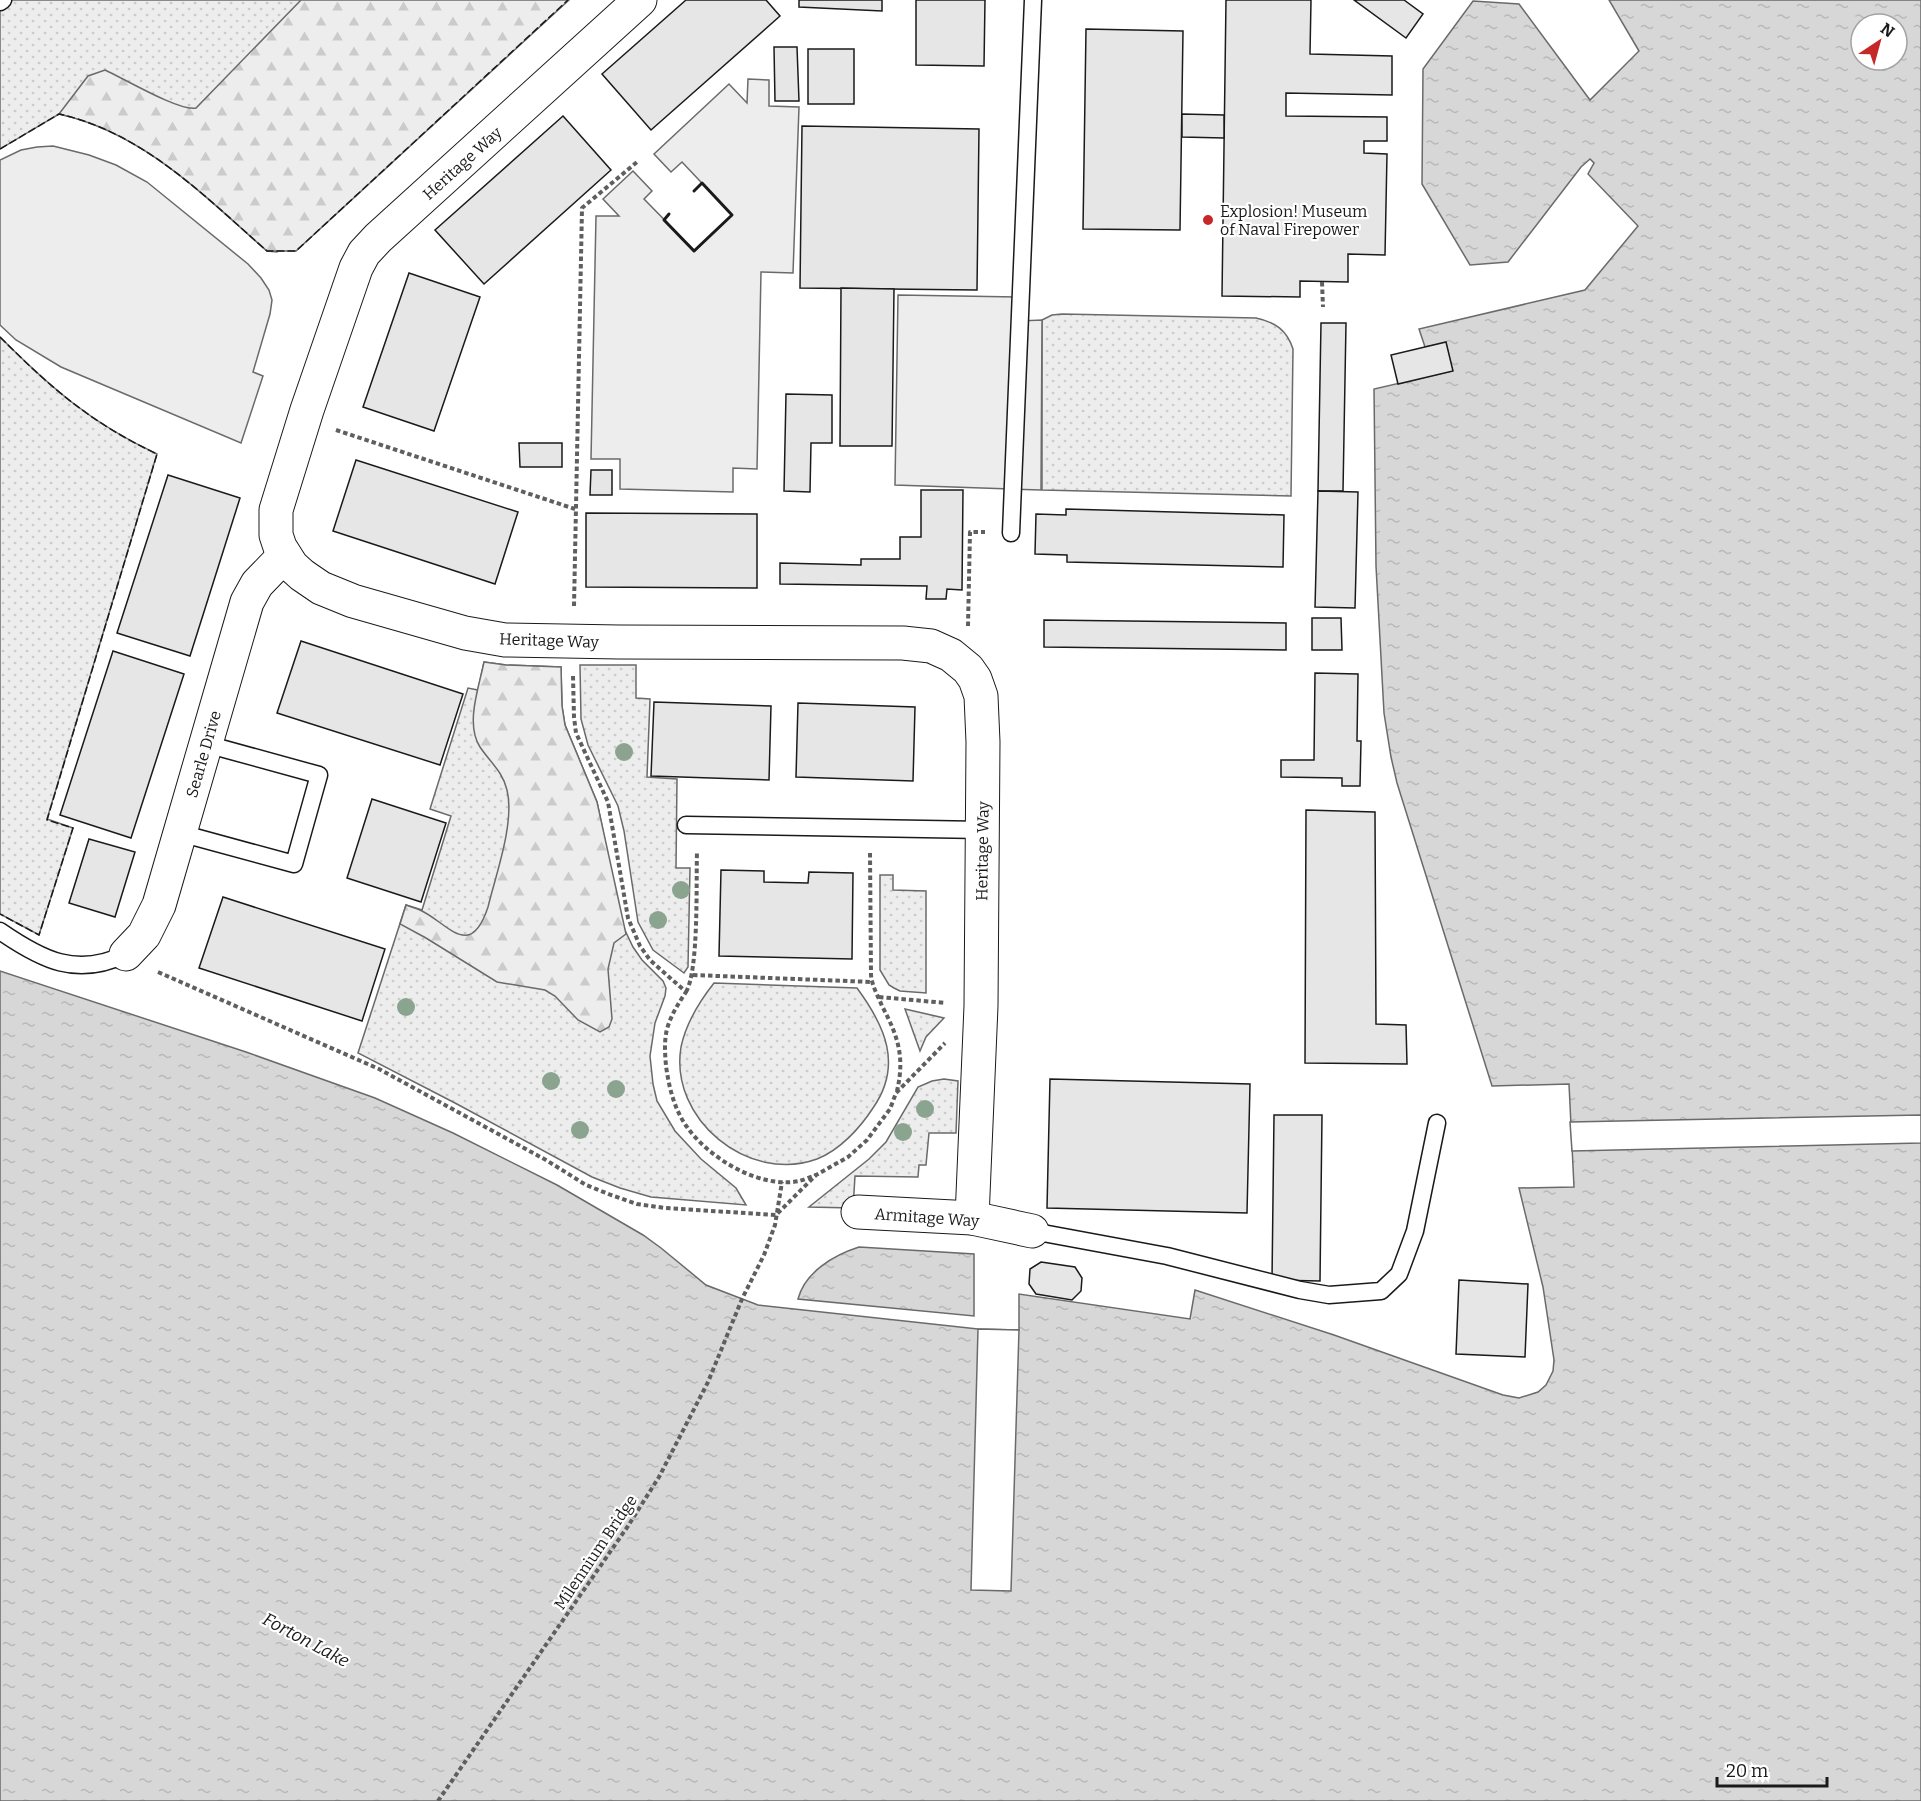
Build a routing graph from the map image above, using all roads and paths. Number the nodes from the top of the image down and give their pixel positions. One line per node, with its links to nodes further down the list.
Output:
1 (640, 0): 6 (street, Heritage Way)
2 (1033, 0): 8 (lane)
3 (637, 162): 7 (path)
4 (1323, 282): 5 (path)
5 (1323, 307)
6 (303, 420): 7 (path); 9 (street, Heritage Way)
7 (575, 508): 10 (path)
8 (1011, 533): 11 (path)
9 (284, 556): 10 (street, Heritage Way); 12 (street, Searle Drive)
10 (574, 628): 11 (street, Heritage Way); 21 (path)
11 (968, 669): 15 (street, Heritage Way)
12 (206, 744): 16 (street, Searle Drive); 16 (lane)
13 (692, 825): 14 (lane); 19 (path)
14 (870, 829): 15 (lane); 20 (path)
15 (982, 830): 23 (street, Heritage Way)
16 (180, 833): 18 (street, Searle Drive)
17 (0, 931): 18 (lane)
18 (124, 955): 29 (path)
19 (693, 975): 20 (path); 21 (path)
20 (872, 982): 22 (path)
21 (686, 992): 27 (path)
22 (878, 997): 23 (path); 24 (path)
23 (981, 1006): 24 (path); 30 (street, Heritage Way)
24 (896, 1093): 26 (path)
25 (1437, 1123): 31 (lane)
26 (816, 1175): 27 (path); 29 (path)
27 (782, 1182): 29 (path, Milennium Bridge)
28 (858, 1212): 30 (street, Armitage Way)
29 (776, 1215): 32 (path, Milennium Bridge)
30 (972, 1218): 31 (street, Armitage Way)
31 (1032, 1232)
32 (438, 1801)

